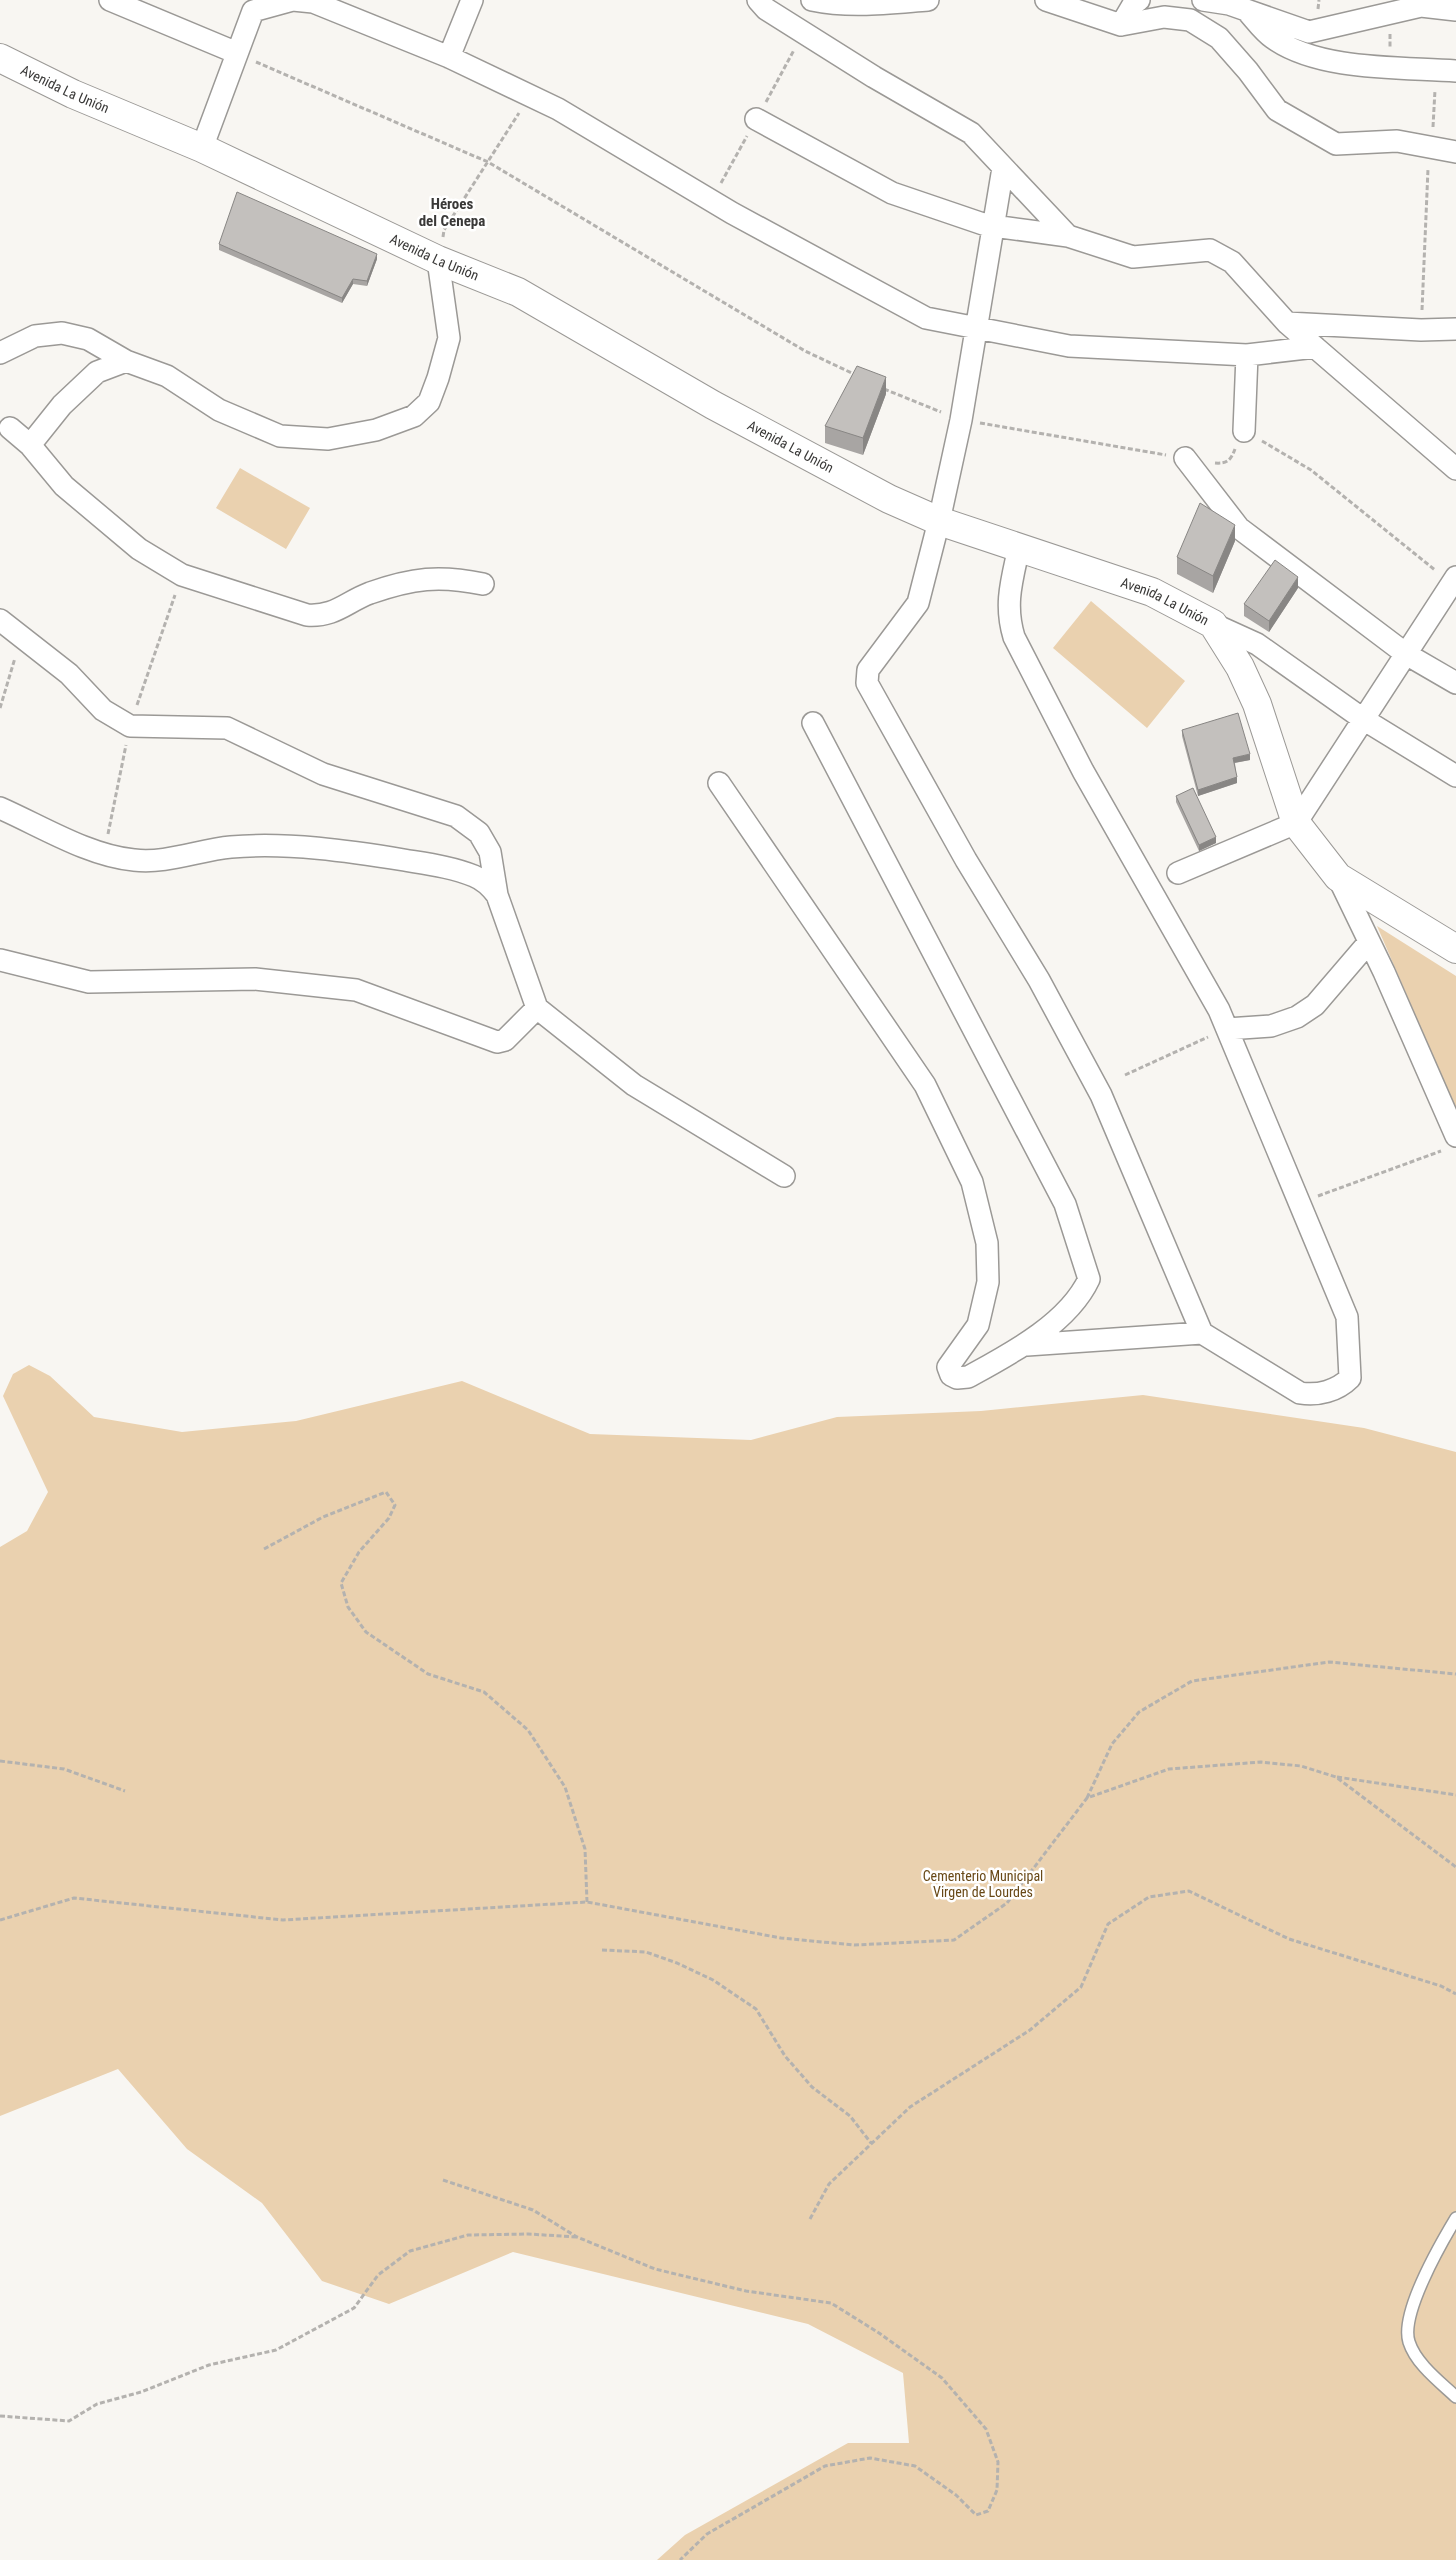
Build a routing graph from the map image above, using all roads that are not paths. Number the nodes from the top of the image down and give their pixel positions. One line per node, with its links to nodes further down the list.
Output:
1 (110, 0): 12 (street)
2 (472, 0): 13 (street)
3 (758, 0): 19 (street)
4 (812, 0): 5 (street)
5 (928, 0)
6 (1046, 0): 11 (street)
7 (1139, 0): 11 (street)
8 (1203, 0): 10 (street)
9 (1456, 10): 10 (street)
10 (1247, 11): 15 (street)
11 (1121, 25): 18 (street)
12 (237, 53): 13 (street); 17 (street)
13 (449, 57): 24 (street)
14 (0, 58): 17 (main road, Avenida La Unión)
15 (1456, 71)
16 (756, 119): 20 (street)
17 (202, 148): 22 (main road, Avenida La Unión)
18 (1456, 152)
19 (1003, 168): 20 (street); 21 (street)
20 (995, 227): 21 (street); 24 (street)
21 (1068, 236): 23 (street)
22 (438, 260): 29 (street); 35 (main road, Avenida La Unión)
23 (1287, 323): 25 (street); 26 (street)
24 (976, 328): 28 (street); 35 (street)
25 (1456, 329)
26 (1315, 347): 28 (street); 34 (street)
27 (0, 353): 29 (street)
28 (1247, 355): 31 (street)
29 (126, 361): 32 (street)
30 (10, 428): 32 (street)
31 (1244, 431)
32 (30, 445): 38 (street)
33 (1185, 458): 41 (street)
34 (1456, 469)
35 (939, 521): 36 (main road, Avenida La Unión); 59 (street)
36 (1019, 548): 40 (main road, Avenida La Unión); 56 (street)
37 (1454, 581): 41 (street)
38 (483, 584)
39 (0, 620): 51 (street)
40 (1213, 624): 43 (street); 48 (main road, Avenida La Unión)
41 (1406, 654): 42 (street); 43 (street)
42 (1456, 683)
43 (1363, 719): 45 (street); 48 (street)
44 (813, 723): 60 (street)
45 (1456, 776)
46 (719, 783): 60 (street)
47 (0, 808): 51 (street)
48 (1296, 823): 49 (street); 50 (main road, Avenida La Unión)
49 (1178, 873)
50 (1338, 877): 52 (street); 53 (main road, Avenida La Unión)
51 (497, 895): 55 (street)
52 (1369, 942): 56 (street); 57 (street)
53 (1456, 949)
54 (0, 960): 55 (street)
55 (537, 1008): 58 (street)
56 (1226, 1028): 59 (street)
57 (1451, 1142)
58 (784, 1176)
59 (1202, 1333): 60 (street)
60 (1027, 1345)
61 (1456, 2218): 62 (lane)
62 (1456, 2397)

